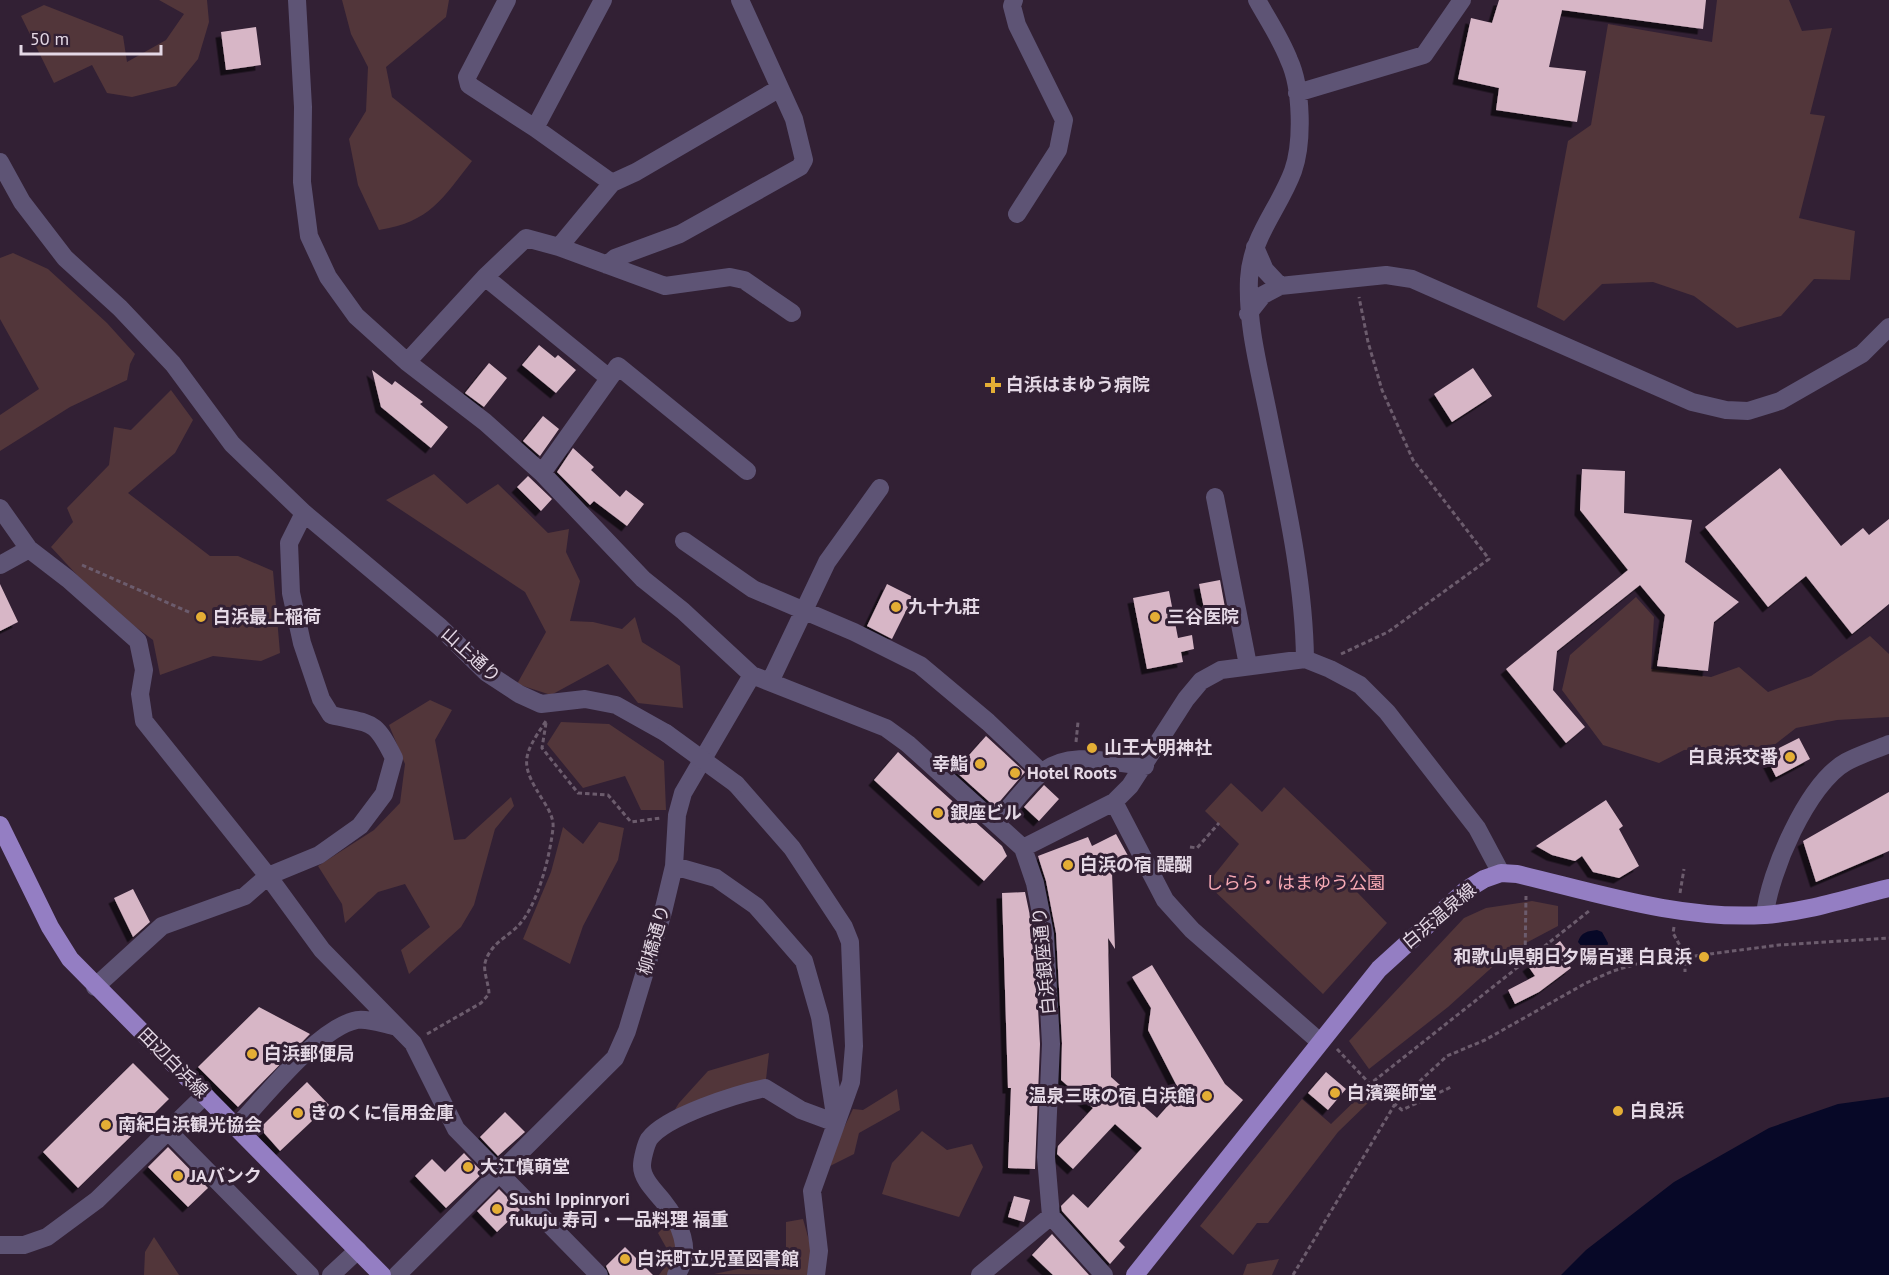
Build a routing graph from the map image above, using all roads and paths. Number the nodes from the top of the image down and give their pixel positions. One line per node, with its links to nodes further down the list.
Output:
1 (297, 0): 23 (street)
2 (507, 0): 10 (street)
3 (603, 0): 10 (street)
4 (741, 0): 8 (street)
5 (1014, 0): 13 (street)
6 (1257, 0): 9 (street)
7 (1462, 0): 9 (street)
8 (780, 88): 12 (street); 16 (street)
9 (1297, 93): 15 (street)
10 (536, 128): 12 (street)
11 (0, 162): 30 (street, 山上通り)
12 (612, 183): 14 (street)
13 (1017, 214)
14 (559, 247): 16 (street); 17 (street)
15 (1255, 247): 19 (street); 21 (street)
16 (607, 265): 20 (street)
17 (485, 277): 23 (street); 24 (street)
18 (1355, 277): 19 (street); 22 (street); 39 (path)
19 (1280, 286): 21 (street)
20 (792, 313)
21 (1248, 314): 37 (street)
22 (1889, 327)
23 (407, 362): 26 (street)
24 (609, 378): 25 (street); 26 (street)
25 (747, 471)
26 (542, 473): 40 (street)
27 (880, 488): 35 (street)
28 (1215, 497): 38 (street)
29 (0, 508): 32 (street)
30 (304, 513): 42 (street, 山上通り); 56 (street)
31 (684, 541): 35 (street)
32 (29, 549): 34 (street); 56 (street)
33 (78, 564): 36 (path)
34 (0, 565)
35 (803, 609): 41 (street); 45 (street)
36 (190, 613)
37 (1305, 659): 38 (street); 39 (street)
38 (1248, 665): 44 (street)
39 (1330, 669): 55 (street)
40 (752, 675): 41 (street, 白浜銀座通り); 47 (street, 柳橋通り)
41 (770, 682): 48 (street, 白浜銀座通り)
42 (544, 711): 47 (path); 70 (path); 76 (street, bridge)
43 (1889, 744): 61 (street)
44 (1145, 766): 45 (street); 46 (street)
45 (1041, 772): 48 (street)
46 (1114, 802): 52 (street); 69 (street)
47 (677, 815): 53 (street, 柳橋通り)
48 (997, 822): 52 (street, 白浜銀座通り)
49 (1219, 824): 51 (path)
50 (0, 825): 67 (main road, 田辺白浜線)
51 (1190, 847)
52 (1023, 848): 80 (street, 白浜銀座通り)
53 (674, 866): 76 (street); 79 (street, 柳橋通り)
54 (1684, 869): 59 (path)
55 (1501, 873): 61 (main road); 69 (main road, 白浜温泉線)
56 (268, 876): 67 (street); 68 (street)
57 (1889, 888): 61 (main road)
58 (1526, 896): 65 (path)
59 (1678, 900)
60 (1592, 908): 65 (path)
61 (1764, 915)
62 (1674, 925): 64 (path)
63 (1889, 938): 64 (path)
64 (1685, 955): 66 (path); 75 (path)
65 (1525, 960): 72 (path)
66 (1685, 972)
67 (95, 987): 74 (main road, 田辺白浜線)
68 (393, 1026): 70 (street); 77 (street)
69 (1320, 1042): 92 (main road, 白浜温泉線)
70 (413, 1043): 79 (street)
71 (1338, 1049): 72 (path)
72 (1370, 1084): 75 (path)
73 (1451, 1087): 75 (path)
74 (205, 1095): 77 (main road, 田辺白浜線); 78 (street)
75 (1395, 1104): 93 (path)
76 (836, 1123): 88 (street); 89 (street)
77 (237, 1126): 82 (main road, 田辺白浜線)
78 (168, 1131): 81 (street); 83 (street)
79 (499, 1173): 86 (street, 柳橋通り); 87 (street)
80 (1051, 1216): 90 (street); 91 (street)
81 (0, 1245)
82 (358, 1250): 84 (street); 85 (main road, 田辺白浜線)
83 (310, 1275)
84 (331, 1275)
85 (382, 1275)
86 (397, 1275)
87 (599, 1275)
88 (676, 1275)
89 (816, 1275)
90 (980, 1275)
91 (1104, 1275)
92 (1135, 1275)
93 (1293, 1275)

